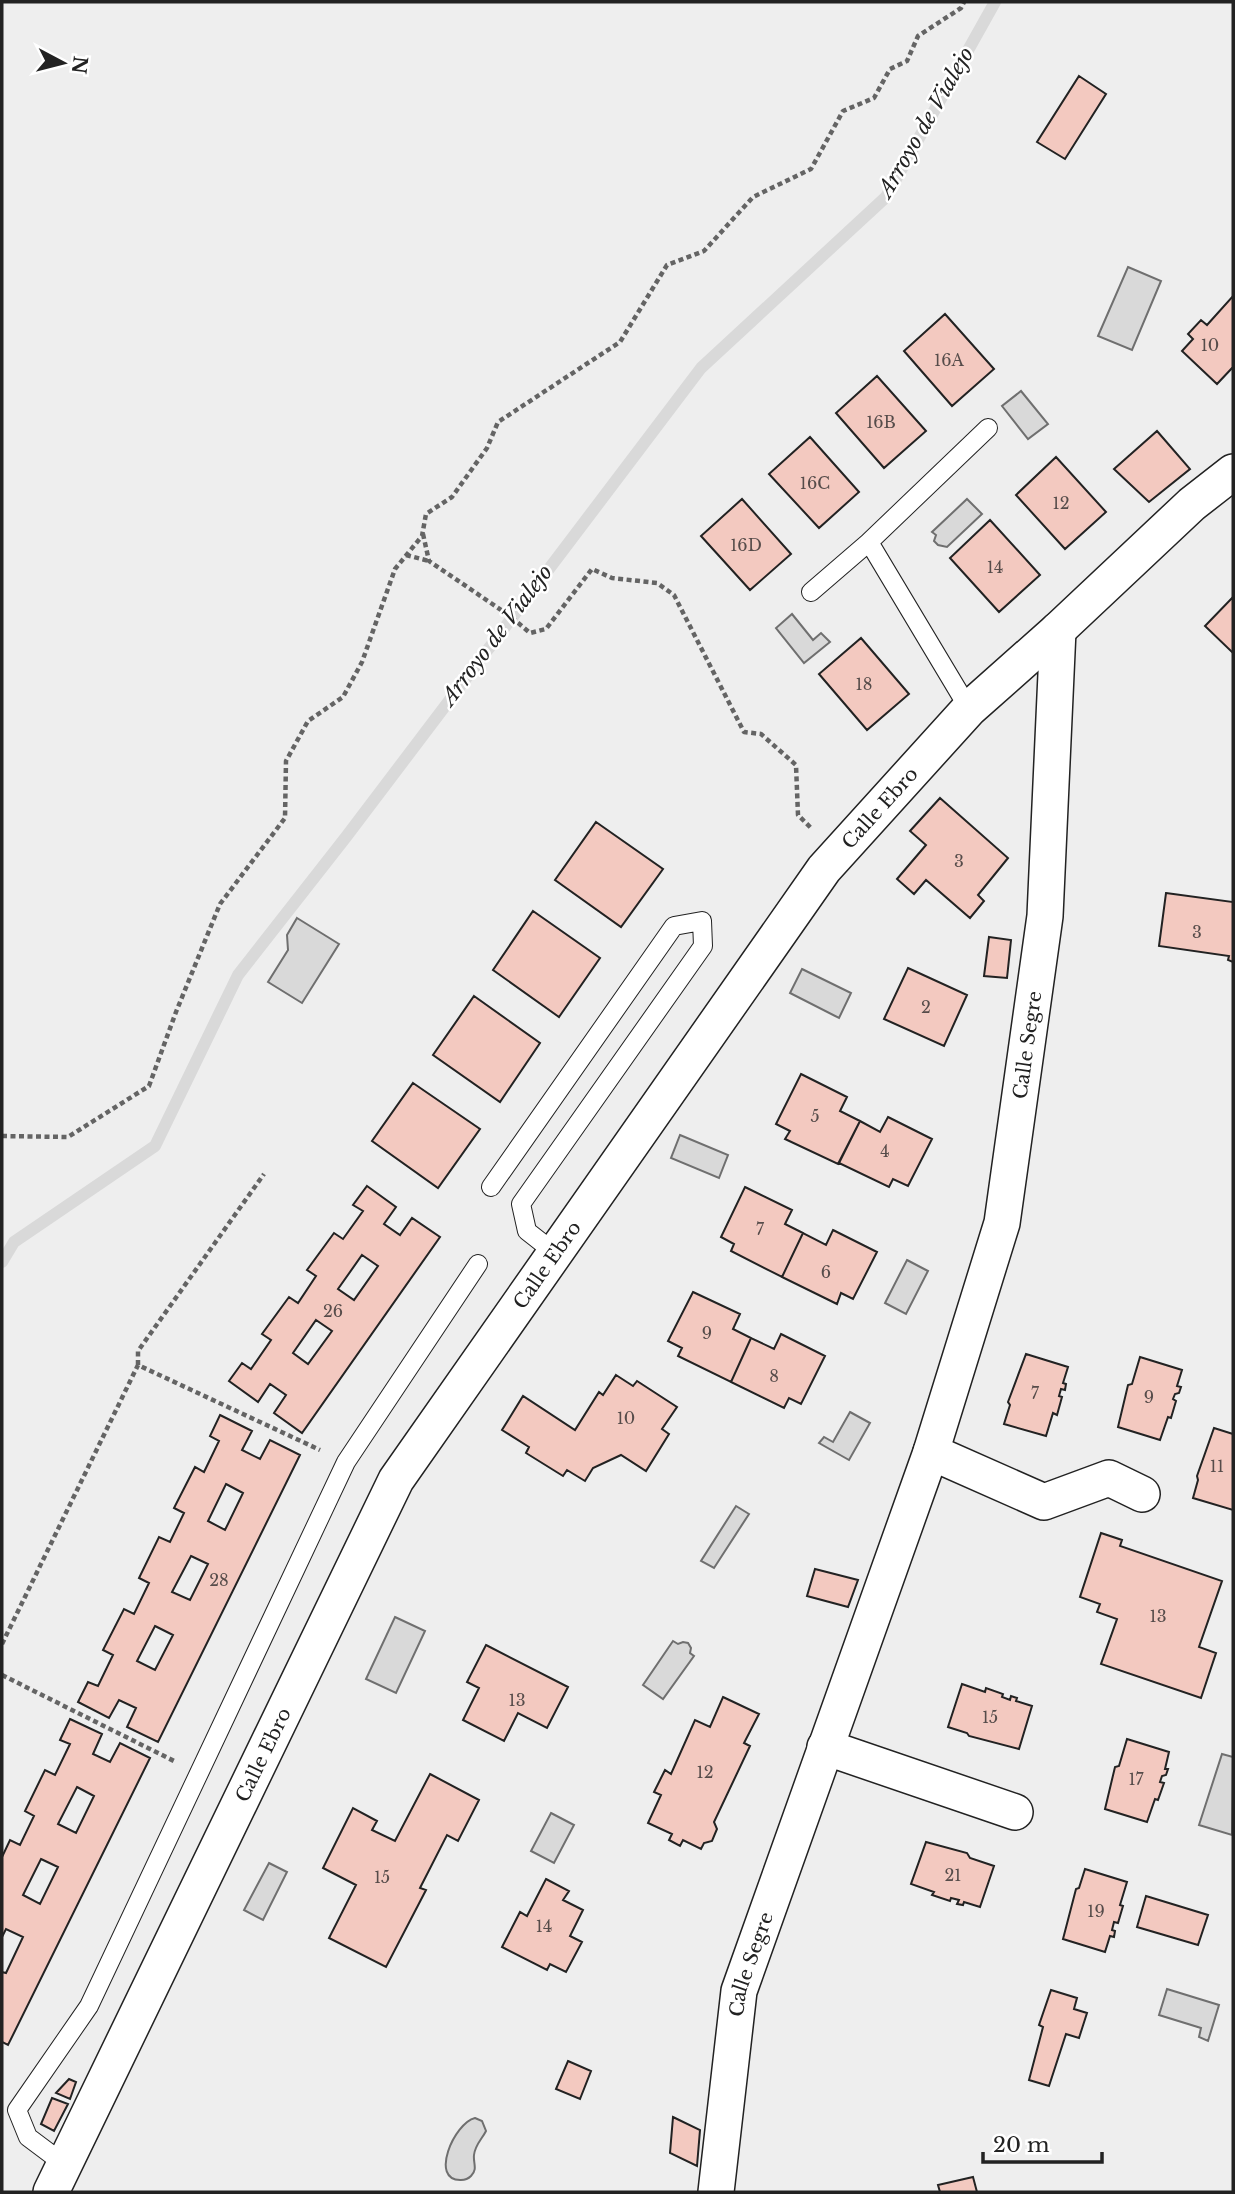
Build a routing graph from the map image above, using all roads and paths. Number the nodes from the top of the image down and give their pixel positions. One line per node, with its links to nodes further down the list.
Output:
1 (964, 2): 4 (path)
2 (988, 428): 5 (lane)
3 (1233, 471): 9 (street, Calle Ebro)
4 (422, 533): 6 (path); 7 (path)
5 (869, 542): 8 (lane); 10 (lane)
6 (406, 555): 7 (path); 12 (path)
7 (429, 561): 11 (path)
8 (811, 592)
9 (1058, 630): 10 (street, Calle Ebro); 18 (street, Calle Segre)
10 (969, 709): 11 (street, Calle Ebro)
11 (837, 855): 15 (street, Calle Ebro)
12 (2, 1136)
13 (264, 1174): 17 (path)
14 (491, 1187): 15 (lane)
15 (555, 1253): 26 (street, Calle Ebro)
16 (478, 1264): 19 (lane)
17 (138, 1365): 19 (path); 21 (path)
18 (931, 1452): 20 (street); 23 (street, Calle Segre)
19 (346, 1462): 24 (lane)
20 (1142, 1494)
21 (2, 1644)
22 (2, 1675): 24 (path)
23 (825, 1747): 25 (street); 27 (street, Calle Segre)
24 (200, 1773): 26 (lane)
25 (1015, 1812)
26 (58, 2178)
27 (716, 2192)

